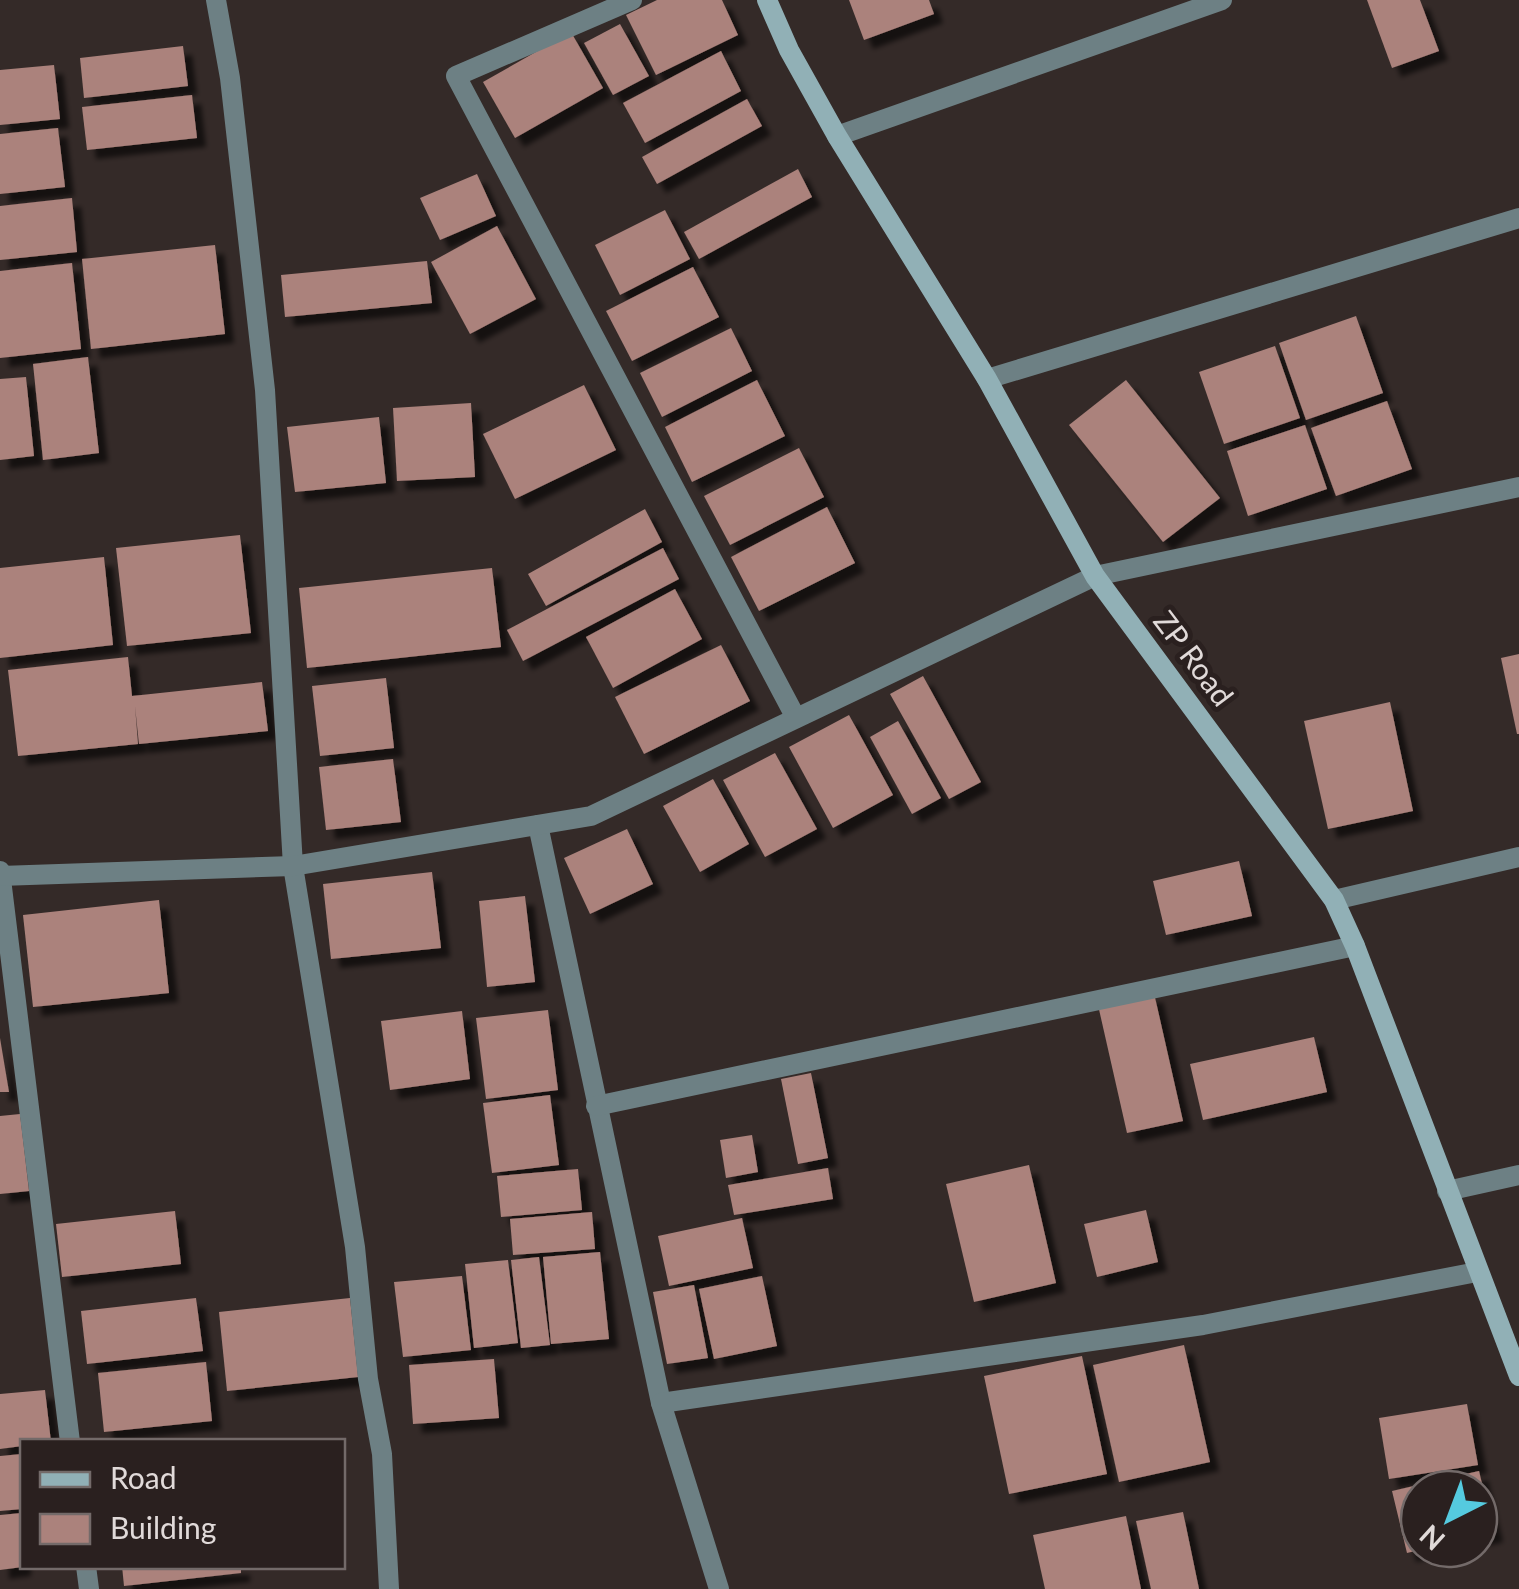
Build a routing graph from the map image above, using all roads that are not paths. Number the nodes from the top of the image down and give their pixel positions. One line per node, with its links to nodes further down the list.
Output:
1 (216, 0): 13 (street)
2 (632, 0): 10 (street)
3 (767, 0): 5 (street, ZP Road)
4 (1222, 0): 5 (street)
5 (837, 136): 7 (street, ZP Road)
6 (1519, 218): 7 (street)
7 (987, 380): 9 (street, ZP Road)
8 (1519, 488): 9 (street)
9 (1094, 576): 10 (street); 15 (street, ZP Road)
10 (796, 718): 11 (street)
11 (538, 826): 13 (street); 17 (street)
12 (1519, 857): 15 (street)
13 (292, 866): 14 (street); 24 (street)
14 (0, 874): 23 (street)
15 (1334, 900): 16 (street, ZP Road)
16 (1355, 946): 17 (street); 19 (street, ZP Road)
17 (596, 1106): 22 (street)
18 (1519, 1174): 19 (street)
19 (1447, 1191): 20 (street, ZP Road)
20 (1477, 1272): 21 (street, ZP Road); 22 (street)
21 (1519, 1376)
22 (661, 1403): 25 (street)
23 (70, 1439)
24 (389, 1589)
25 (719, 1589)

